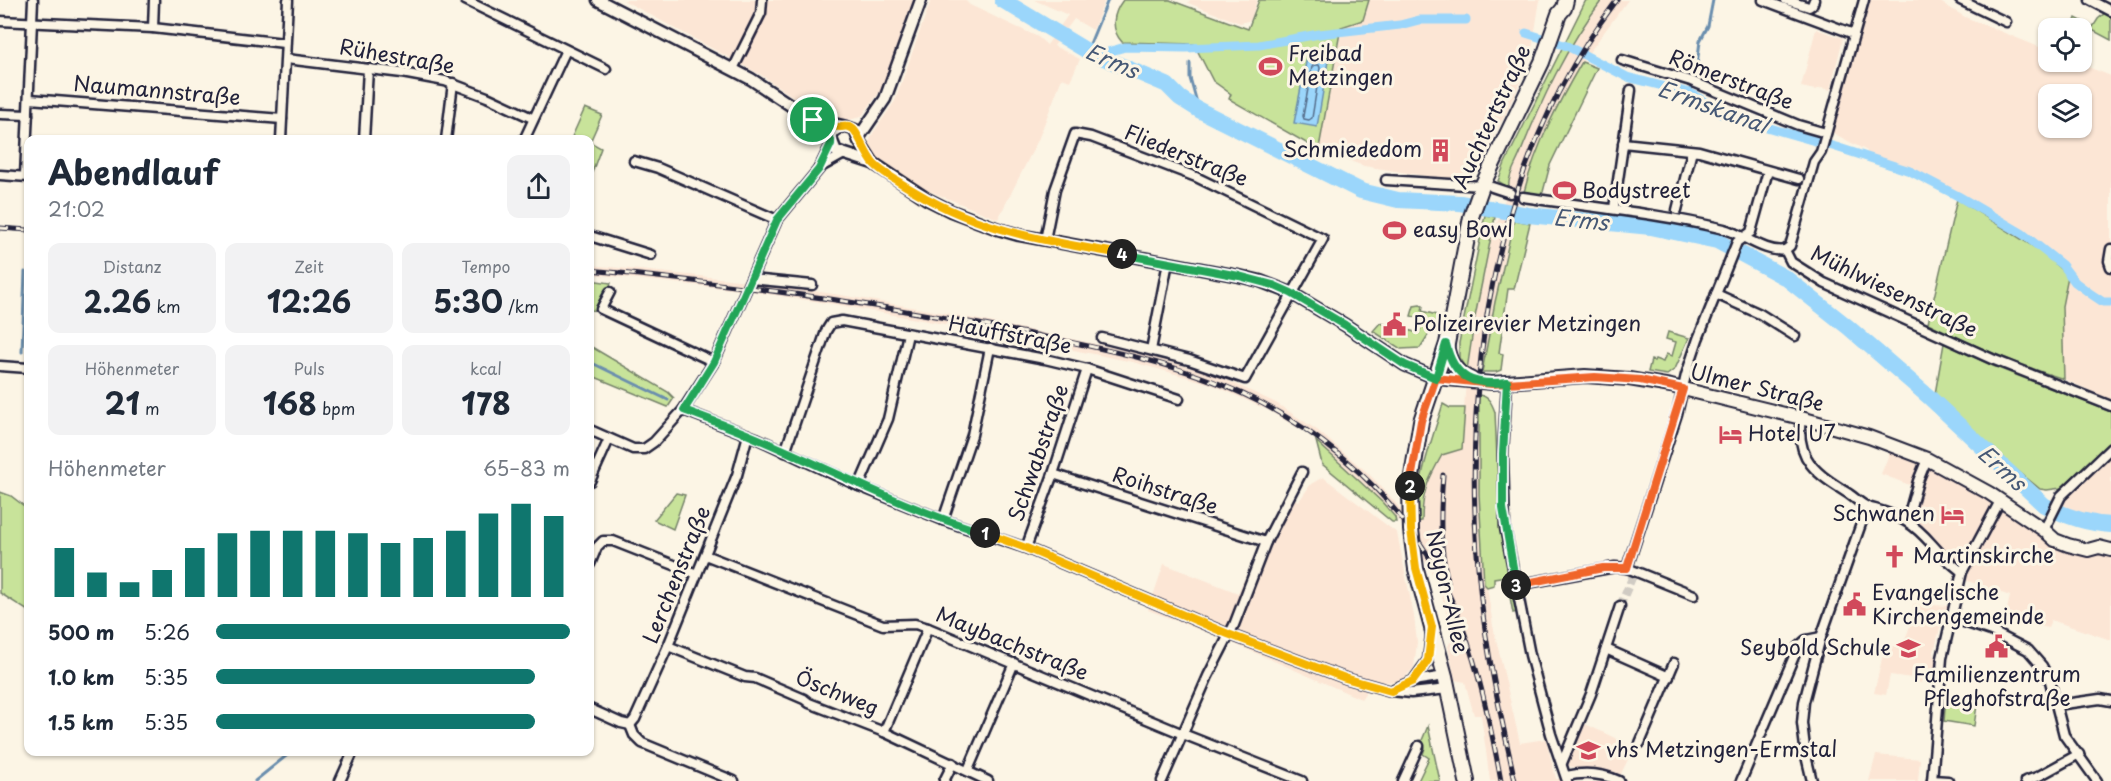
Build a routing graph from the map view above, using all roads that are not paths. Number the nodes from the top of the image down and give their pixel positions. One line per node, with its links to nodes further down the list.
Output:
1 (33, 0): 19 (street)
2 (154, 0): 20 (street)
3 (288, 0): 22 (street)
4 (465, 0): 23 (street)
5 (598, 0): 28 (street)
6 (762, 0): 28 (street)
7 (921, 0): 33 (street)
8 (1566, 0): 15 (main road, Auchtertstraße)
9 (1763, 0): 21 (street)
10 (1786, 0): 11 (street)
11 (1814, 0)
12 (1864, 0): 21 (street)
13 (1962, 0): 18 (street)
14 (2090, 0): 16 (street)
15 (1558, 7): 58 (main road, Auchtertstraße)
16 (2111, 11)
17 (0, 21): 19 (street)
18 (2006, 21)
19 (32, 22): 20 (street); 31 (street)
20 (153, 28): 22 (street)
21 (1854, 34): 44 (street)
22 (284, 43): 24 (street)
23 (566, 50): 27 (street); 35 (street)
24 (286, 58): 26 (street, Rühestraße); 36 (street)
25 (1622, 60): 44 (street, Römerstraße)
26 (368, 69): 29 (street, Rühestraße); 41 (street)
27 (606, 69)
28 (733, 69): 37 (street)
29 (453, 83): 35 (street, Rühestraße); 42 (street)
30 (1630, 90): 47 (street)
31 (30, 99): 34 (street); 36 (street, Naumannstraße)
32 (0, 114): 34 (street)
33 (876, 114): 38 (street); 45 (street)
34 (28, 115): 39 (street)
35 (532, 118): 43 (street)
36 (282, 119): 40 (street)
37 (813, 120): 38 (street); 46 (street, Ulmer Straße)
38 (844, 127): 45 (street, Ulmer Straße); 46 (street)
39 (28, 135)
40 (281, 135)
41 (364, 135)
42 (447, 135)
43 (526, 135)
44 (1825, 138): 68 (street)
45 (859, 139): 49 (street); 51 (street, Ulmer Straße)
46 (831, 142): 49 (street, Ulmer Straße); 52 (street)
47 (1623, 143): 48 (street); 61 (street)
48 (1692, 151): 53 (street); 62 (street)
49 (846, 154): 51 (street, Ulmer Straße); 52 (street)
50 (634, 161): 63 (street)
51 (873, 163): 65 (street, Ulmer Straße)
52 (819, 169): 63 (street)
53 (1768, 171): 56 (street); 66 (street)
54 (0, 175): 55 (street)
55 (24, 176)
56 (1799, 179)
57 (1386, 180): 58 (street)
58 (1484, 189): 59 (street); 80 (main road, Auchtertstraße)
59 (1510, 193)
60 (1523, 197): 61 (street, Mühlwiesenstraße)
61 (1614, 208): 66 (street, Mühlwiesenstraße)
62 (1677, 210)
63 (777, 220): 72 (street)
64 (594, 237): 69 (street)
65 (1045, 240): 70 (street, Ulmer Straße); 75 (street, Fliederstraße)
66 (1740, 241): 68 (street, Mühlwiesenstraße); 76 (street)
67 (2111, 249): 71 (street)
68 (1785, 250): 92 (street, Mühlwiesenstraße)
69 (651, 255)
70 (1168, 262): 75 (street, Ulmer Straße); 82 (street)
71 (2111, 267)
72 (751, 279): 73 (street); 83 (street)
73 (812, 285)
74 (610, 292): 83 (street)
75 (1291, 293): 82 (street); 87 (street, Ulmer Straße)
76 (1716, 294): 78 (street); 90 (street)
77 (908, 334): 81 (street, Hauffstraße); 99 (street, Hauffstraße); 104 (street)
78 (1795, 336)
79 (1102, 338): 82 (street)
80 (1446, 344): 87 (main road, Auchtertstraße); 89 (main road)
81 (990, 348): 86 (street, Hauffstraße); 107 (street)
82 (1151, 350)
83 (714, 362): 93 (street)
84 (0, 366): 85 (street)
85 (24, 368)
86 (1086, 369): 91 (street, Hauffstraße); 103 (street, Schwabstraße)
87 (1436, 378): 89 (main road, Ulmer Straße); 122 (main road, Noyon-Allee)
88 (1507, 382): 89 (main road, Ulmer Straße); 90 (main road, Ulmer Straße); 118 (street)
89 (1482, 383)
90 (1683, 389): 94 (main road, Ulmer Straße); 115 (street)
91 (1179, 399)
92 (2111, 406)
93 (684, 410): 96 (street); 97 (street)
94 (1801, 418): 100 (main road, Ulmer Straße); 106 (street)
95 (594, 432): 97 (street)
96 (748, 435): 99 (street); 114 (street, Lerchenstraße)
97 (609, 439): 101 (street)
98 (2111, 448): 109 (street)
99 (785, 452): 104 (street)
100 (1927, 459): 105 (main road, Ulmer Straße); 108 (street)
101 (594, 472)
102 (1302, 472): 110 (street)
103 (1053, 474): 110 (street, Roihstraße); 112 (street, Schwabstraße)
104 (859, 486): 107 (street)
105 (2000, 501): 109 (main road, Ulmer Straße); 116 (street)
106 (1867, 507): 108 (street); 125 (street)
107 (943, 520): 112 (street)
108 (1906, 521): 116 (street)
109 (2044, 530): 113 (main road, Ulmer Straße)
110 (1266, 542): 124 (street)
111 (594, 546): 117 (street)
112 (1026, 548): 124 (street)
113 (2105, 549)
114 (705, 555): 117 (street, Lerchenstraße); 123 (street, Maybachstraße)
115 (1627, 568): 118 (street); 119 (street)
116 (1962, 572): 121 (street)
117 (697, 574): 126 (street, Lerchenstraße)
118 (1516, 585): 145 (street)
119 (1694, 595)
120 (1620, 606): 127 (street)
121 (1952, 618): 135 (street); 159 (street)
122 (1432, 627): 131 (street); 132 (main road, Noyon-Allee)
123 (928, 628): 128 (street, Maybachstraße); 138 (street)
124 (1228, 634): 133 (street); 139 (street)
125 (1821, 637): 148 (street); 158 (street)
126 (668, 646): 137 (street, Lerchenstraße); 138 (street, Öschweg)
127 (1606, 649): 130 (street); 145 (street)
128 (1014, 663): 139 (street, Maybachstraße); 146 (street)
129 (1674, 663): 130 (street)
130 (1669, 678): 140 (street)
131 (1413, 681): 132 (street); 133 (street)
132 (1446, 683): 133 (street); 156 (main road, Noyon-Allee)
133 (1391, 691)
134 (2111, 701): 135 (street)
135 (2057, 705): 142 (street)
136 (594, 711): 137 (street)
137 (630, 724): 150 (street)
138 (884, 732): 144 (street, Öschweg)
139 (1183, 734): 153 (street); 154 (street, Maybachstraße)
140 (1640, 743)
141 (1419, 746): 155 (street)
142 (2079, 754): 161 (street); 162 (street)
143 (351, 756): 149 (street)
144 (953, 763): 146 (street, Öschweg); 151 (street)
145 (1562, 763): 147 (street)
146 (968, 770): 152 (street, Öschweg)
147 (1567, 778): 157 (street)
148 (1744, 780)
149 (340, 781)
150 (734, 781)
151 (944, 781)
152 (988, 781)
153 (1162, 781)
154 (1302, 781)
155 (1403, 781)
156 (1467, 781)
157 (1619, 781)
158 (1812, 781)
159 (1932, 781): 160 (street)
160 (1948, 781)
161 (2025, 781)
162 (2097, 781)

